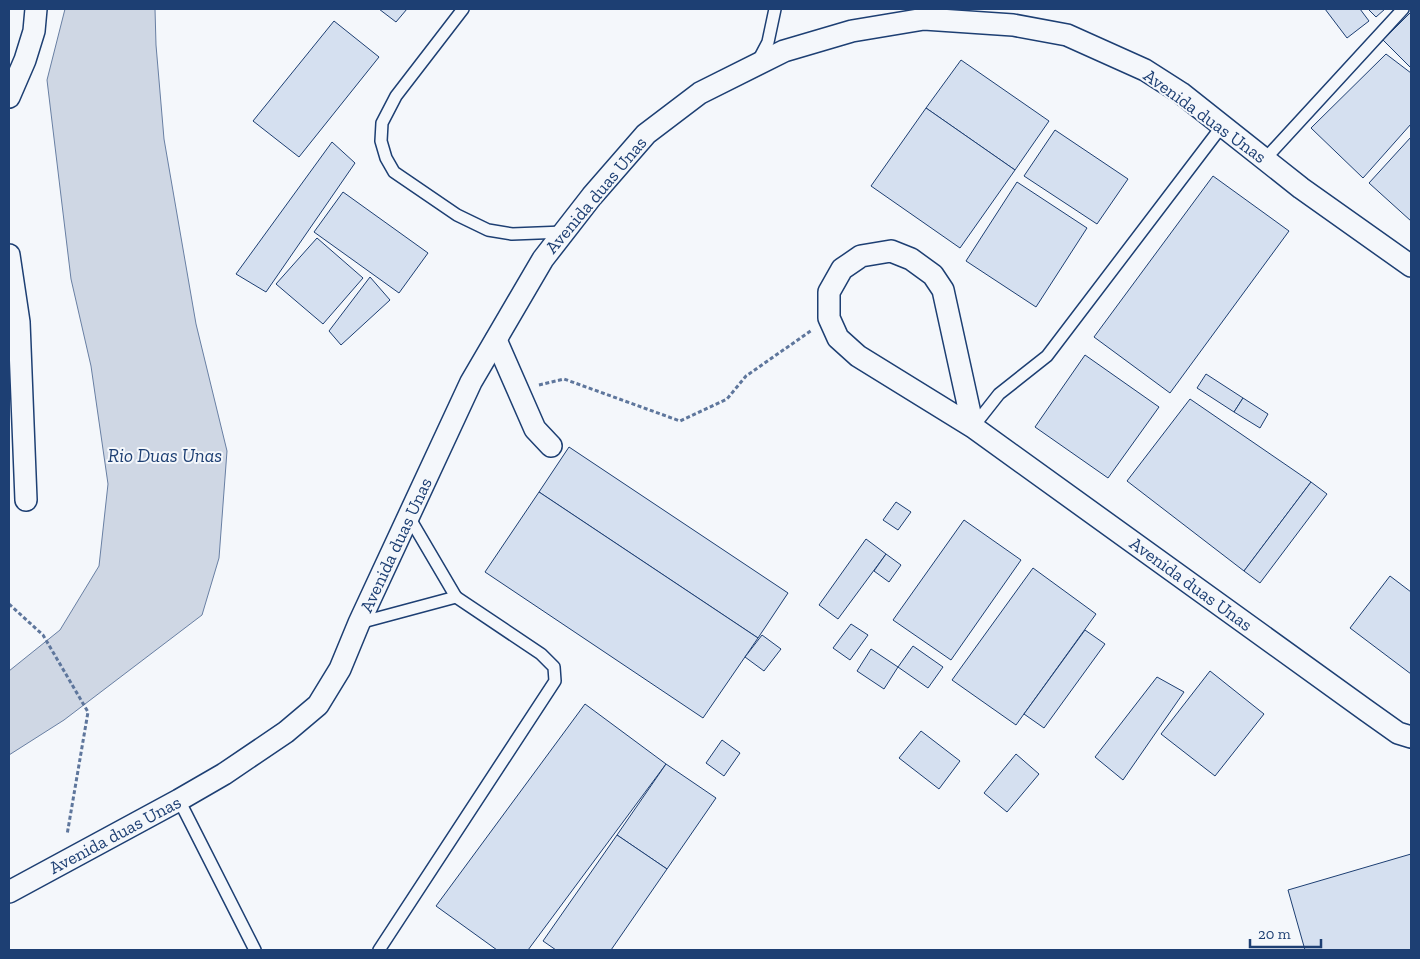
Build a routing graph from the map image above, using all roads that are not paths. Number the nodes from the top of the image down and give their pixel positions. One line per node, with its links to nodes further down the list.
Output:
1 (36, 9): 6 (street)
2 (463, 9): 9 (lane)
3 (775, 9): 5 (lane)
4 (1403, 9): 8 (lane)
5 (756, 65): 7 (street, Avenida duas Unas); 9 (street, Avenida duas Unas)
6 (9, 97)
7 (1222, 126): 8 (street, Avenida duas Unas); 13 (lane)
8 (1265, 159): 11 (street, Avenida duas Unas)
9 (564, 232): 12 (street, Avenida duas Unas)
10 (9, 255): 15 (street)
11 (1411, 266)
12 (496, 340): 14 (street); 16 (street, Avenida duas Unas)
13 (973, 427): 13 (street, Avenida duas Unas); 19 (street, Avenida duas Unas)
14 (551, 446)
15 (26, 500)
16 (409, 517): 17 (lane); 18 (street, Avenida duas Unas)
17 (456, 597): 18 (lane); 23 (lane)
18 (359, 624): 20 (street, Avenida duas Unas)
19 (1411, 737)
20 (179, 800): 21 (street, Avenida duas Unas); 22 (lane)
21 (9, 892)
22 (254, 950)
23 (379, 950)

